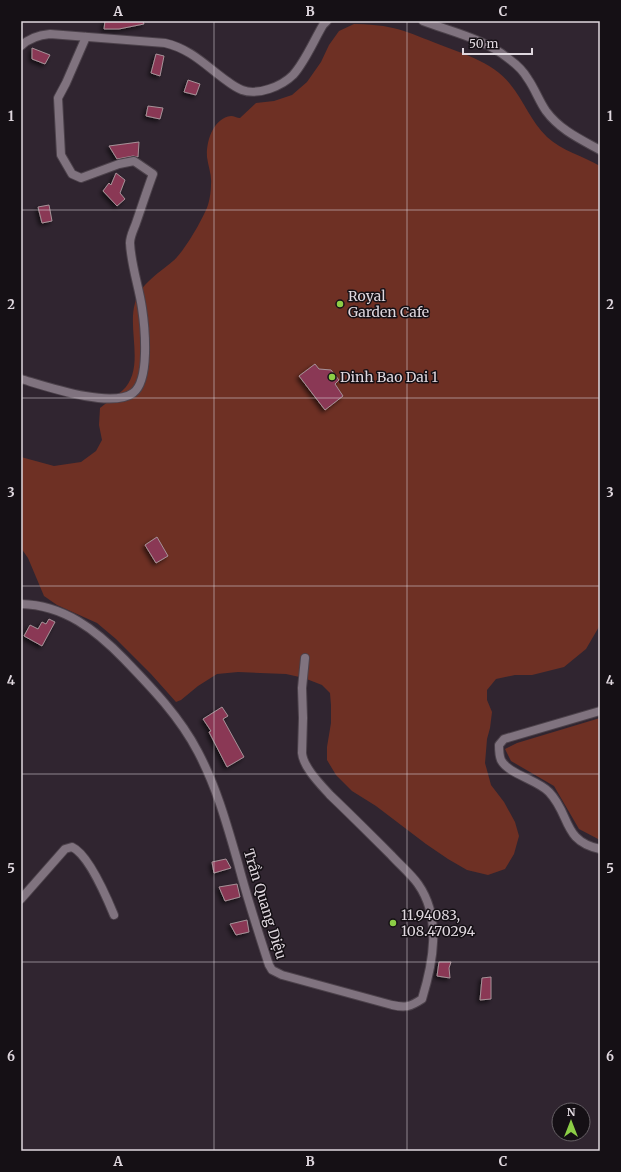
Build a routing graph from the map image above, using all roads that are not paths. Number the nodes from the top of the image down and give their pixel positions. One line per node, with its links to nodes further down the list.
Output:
1 (327, 21): 3 (street)
2 (423, 21): 5 (street)
3 (86, 37): 4 (street); 6 (street)
4 (21, 46)
5 (600, 150)
6 (21, 379)
7 (21, 604): 8 (street, Trần Quang Diệu)
8 (305, 658)
9 (600, 711): 10 (street)
10 (600, 849)
11 (21, 899): 12 (street)
12 (114, 915)

